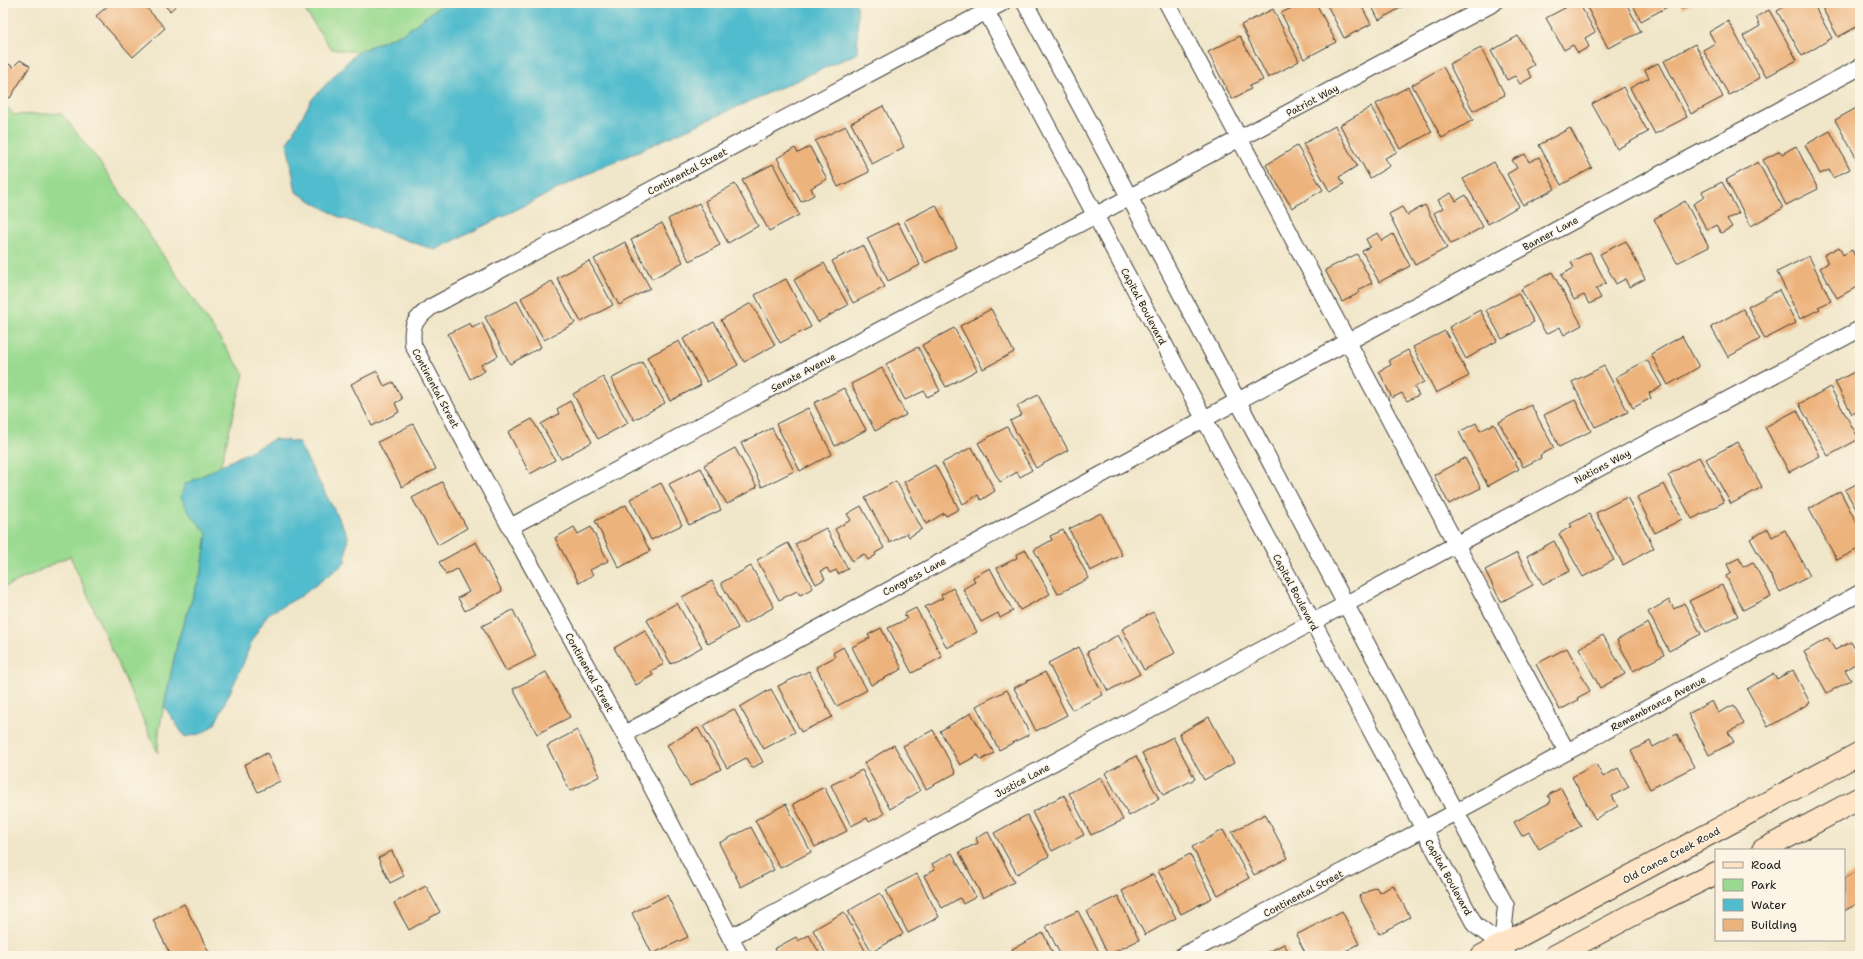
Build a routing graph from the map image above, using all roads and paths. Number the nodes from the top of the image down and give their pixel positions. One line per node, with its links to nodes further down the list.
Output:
1 (1002, 3): 5 (street, Continental Street)
2 (1025, 3): 8 (street)
3 (1167, 3): 7 (street)
4 (1494, 3): 7 (street, Patriot Way)
5 (986, 11): 9 (street, Capital Boulevard); 14 (street, Continental Street)
6 (1860, 67): 11 (street, Banner Lane)
7 (1239, 139): 8 (street, Patriot Way); 11 (street)
8 (1130, 197): 9 (street, Senate Avenue); 12 (street)
9 (1096, 216): 13 (street, Capital Boulevard); 14 (street, Senate Avenue)
10 (1860, 329): 15 (street, Nations Way)
11 (1348, 342): 12 (street, Banner Lane); 15 (street)
12 (1239, 400): 13 (street, Congress Lane); 17 (street)
13 (1204, 419): 18 (street, Capital Boulevard); 19 (street, Congress Lane)
14 (510, 527): 19 (street, Continental Street)
15 (1455, 545): 17 (street, Nations Way); 20 (street)
16 (1860, 593): 20 (street, Remembrance Avenue)
17 (1345, 605): 18 (street, Justice Lane); 23 (street)
18 (1313, 623): 24 (street, Capital Boulevard); 27 (street, Justice Lane)
19 (624, 734): 27 (street, Continental Street)
20 (1567, 752): 23 (street, Remembrance Avenue)
21 (1860, 753): 28 (main road, Old Canoe Creek Road)
22 (1860, 798): 25 (main road)
23 (1456, 812): 24 (street, Continental Street); 28 (street)
24 (1423, 829): 28 (street, Capital Boulevard); 30 (street, Continental Street)
25 (1765, 849)
26 (1715, 873): 32 (main road)
27 (731, 937): 29 (street, Continental Street)
28 (1505, 951): 31 (main road, Old Canoe Creek Road)
29 (740, 956)
30 (1182, 956)
31 (1482, 956)
32 (1555, 956)

